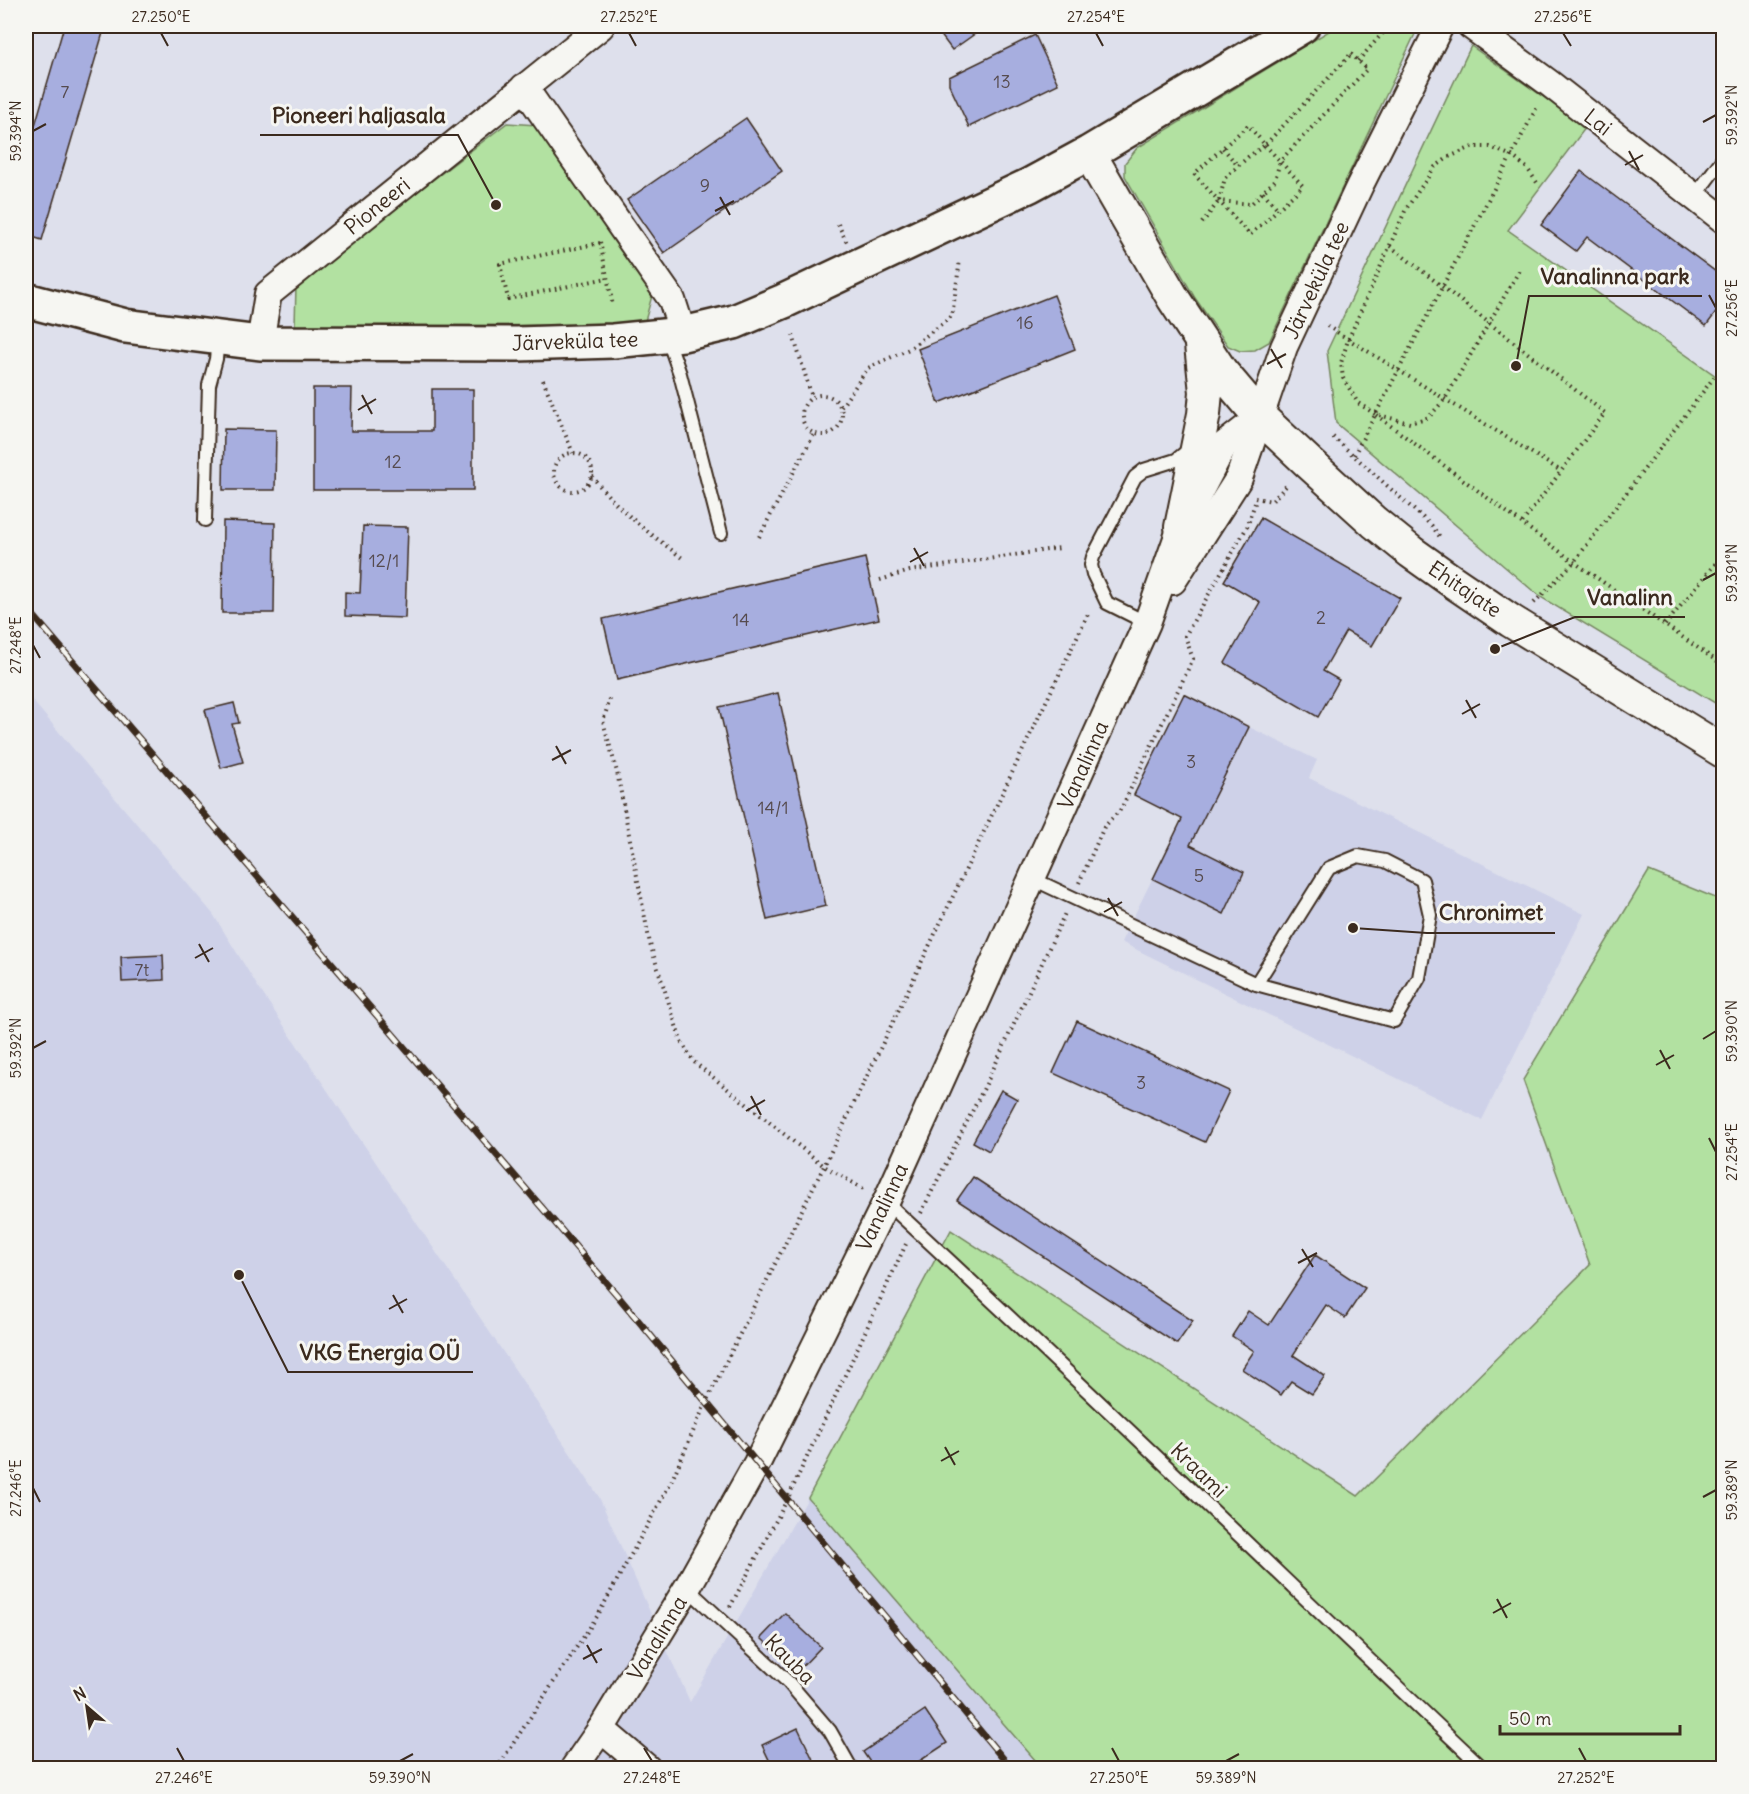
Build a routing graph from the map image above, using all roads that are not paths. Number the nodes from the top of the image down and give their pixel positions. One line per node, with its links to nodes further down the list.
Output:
1 (601, 26): 5 (street, Pioneeri)
2 (1302, 26): 6 (main road, Järveküla tee)
3 (1440, 26): 15 (street, Järveküla tee)
4 (1471, 26): 8 (street, Lai)
5 (524, 87): 11 (street); 14 (street, Pioneeri)
6 (1089, 153): 11 (main road, Järveküla tee); 13 (street)
7 (1724, 157): 8 (lane)
8 (1694, 196): 9 (street, Lai)
9 (1724, 220)
10 (26, 300): 12 (main road, Järveküla tee)
11 (675, 335): 14 (main road, Järveküla tee); 19 (lane)
12 (218, 339): 14 (main road, Järveküla tee); 17 (lane)
13 (1201, 341): 15 (street); 16 (street)
14 (260, 343)
15 (1260, 417): 18 (street, Vanalinna); 20 (street, Vanalinna); 21 (street, Ehitajate)
16 (1198, 441): 18 (street); 20 (lane)
17 (205, 520)
18 (1181, 527): 20 (street, Vanalinna)
19 (721, 533)
20 (1147, 624): 22 (street, Vanalinna)
21 (1724, 752)
22 (1031, 878): 23 (lane); 24 (street, Vanalinna)
23 (1256, 984): 23 (lane)
24 (886, 1202): 25 (street, Vanalinna); 30 (lane, Kraami)
25 (687, 1588): 26 (street, Vanalinna); 29 (lane, Kauba)
26 (601, 1729): 27 (street, Vanalinna); 28 (street)
27 (574, 1768)
28 (647, 1768)
29 (851, 1768)
30 (1484, 1768)

